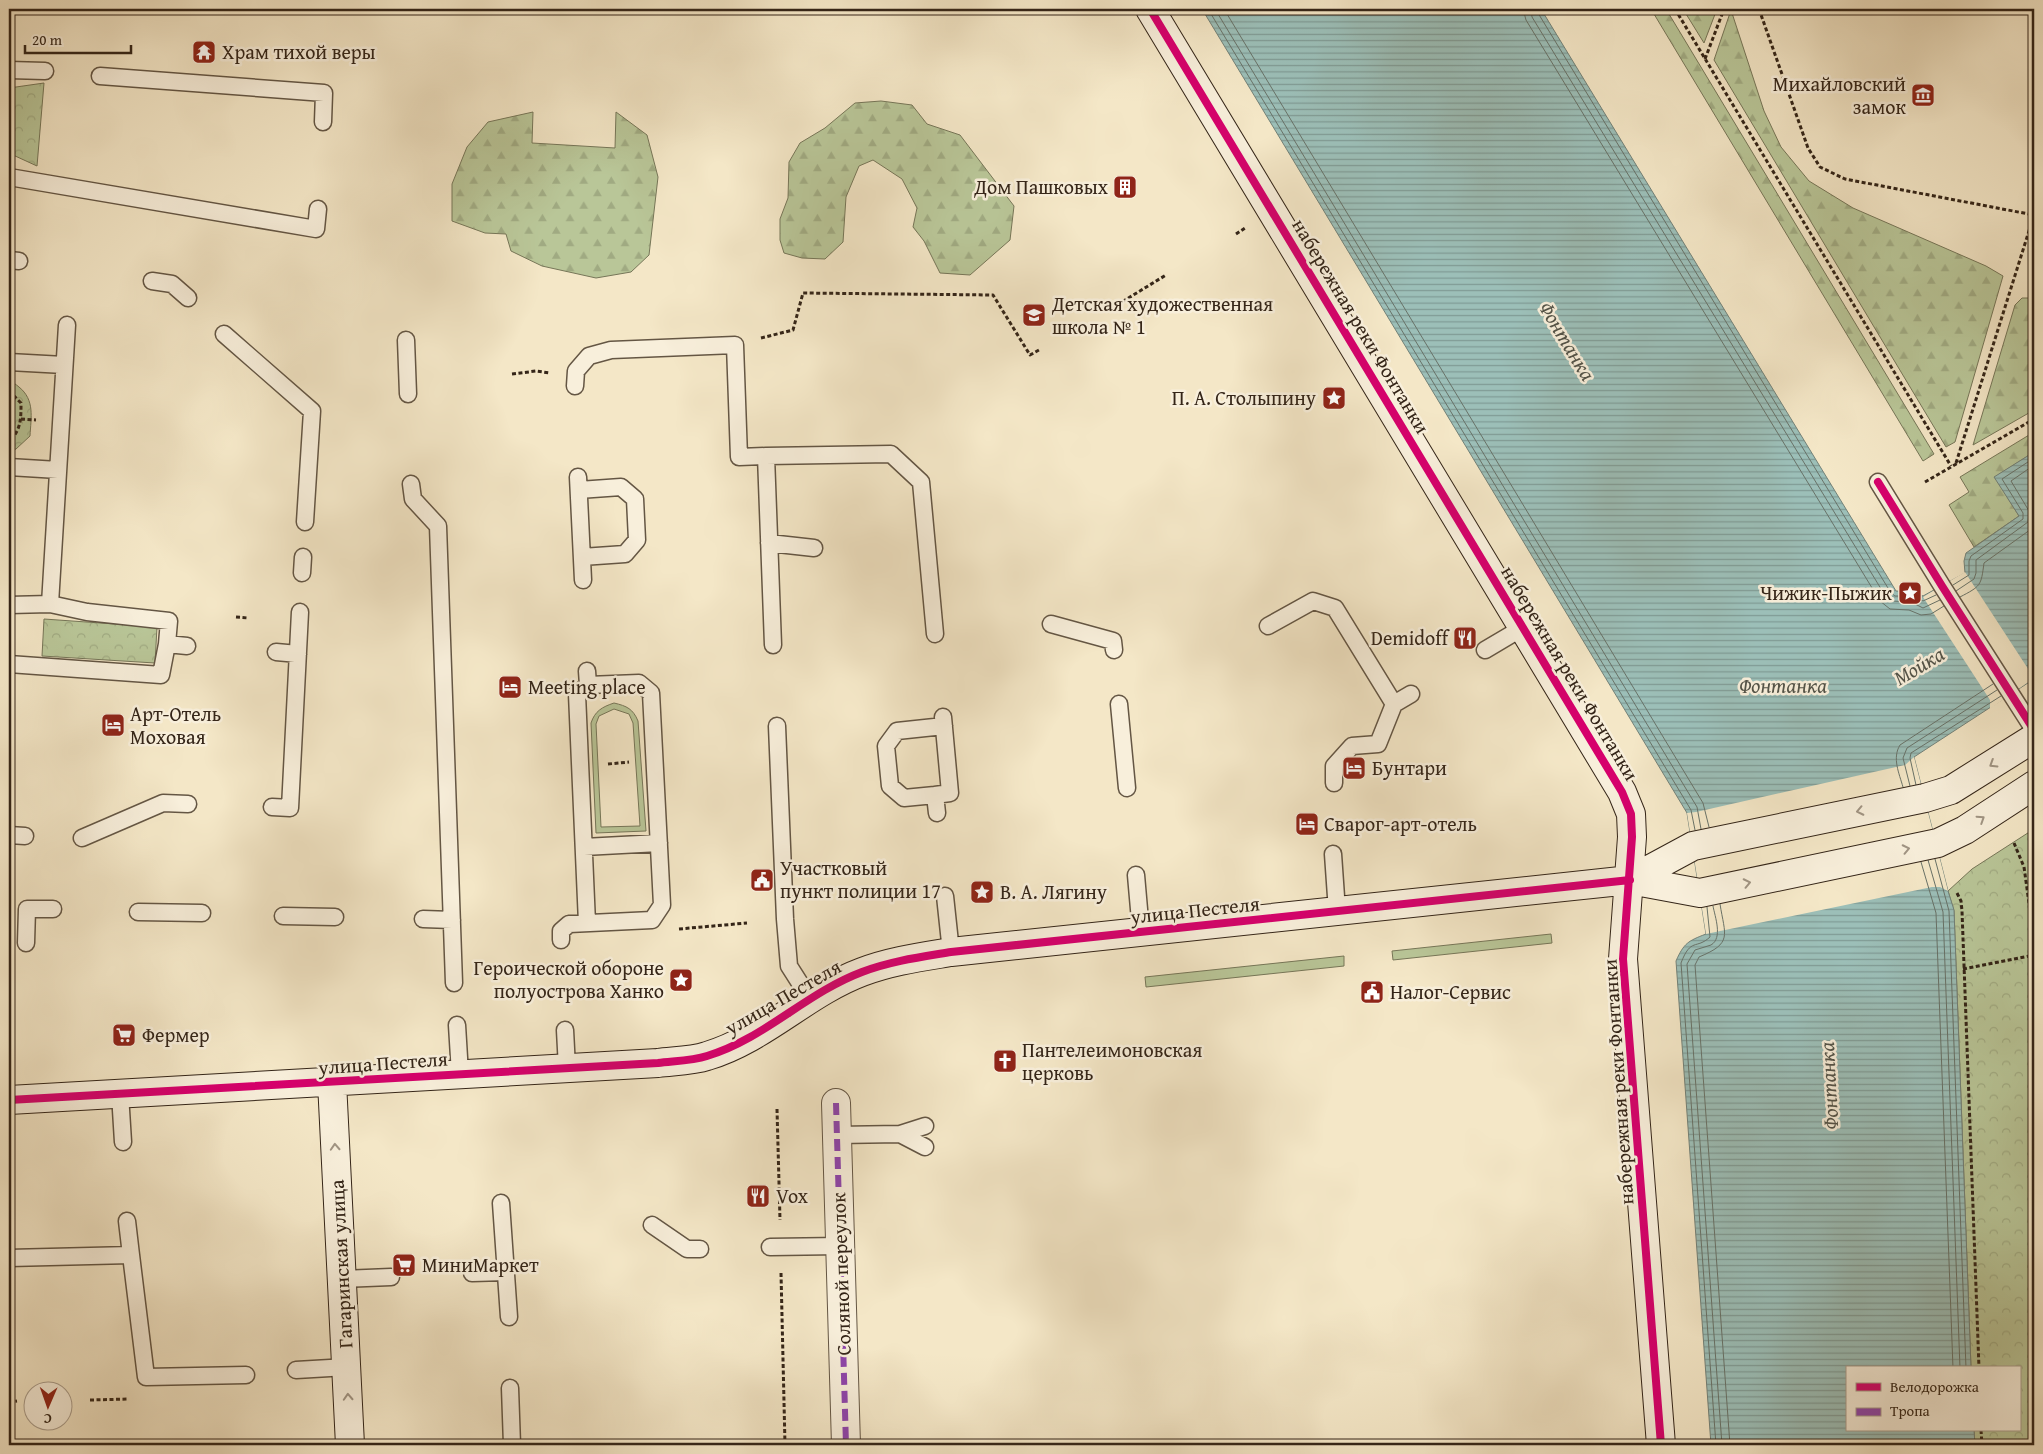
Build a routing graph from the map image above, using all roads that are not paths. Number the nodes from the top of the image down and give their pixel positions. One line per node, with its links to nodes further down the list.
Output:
1 (1150, 9): 32 (street, набережная реки Фонтанки)
2 (9, 70): 3 (lane)
3 (45, 72)
4 (100, 76): 5 (lane)
5 (323, 122)
6 (9, 176): 7 (lane)
7 (318, 209)
8 (152, 281): 9 (lane)
9 (188, 298)
10 (67, 325): 14 (lane)
11 (224, 334): 22 (lane)
12 (406, 340): 16 (lane)
13 (9, 362): 14 (lane)
14 (64, 365): 19 (lane)
15 (575, 378): 17 (lane)
16 (408, 394)
17 (766, 456): 23 (lane); 33 (lane)
18 (9, 468): 19 (lane)
19 (58, 470): 27 (lane)
20 (1878, 482): 46 (lane)
21 (411, 484): 69 (lane)
22 (305, 522)
23 (769, 543): 24 (lane); 35 (lane)
24 (814, 548)
25 (582, 557): 25 (lane); 26 (lane)
26 (583, 580)
27 (50, 604): 28 (lane); 34 (lane)
28 (9, 605)
29 (300, 612): 40 (lane)
30 (1051, 624): 37 (lane)
31 (1268, 626): 44 (lane)
32 (1524, 627): 38 (lane); 60 (street, набережная реки Фонтанки)
33 (936, 634)
34 (167, 644): 36 (lane); 41 (lane)
35 (773, 645)
36 (188, 646)
37 (1114, 650)
38 (1485, 650)
39 (276, 652): 40 (lane)
40 (298, 654): 53 (lane)
41 (9, 664)
42 (1411, 694): 44 (lane)
43 (1119, 704): 50 (lane)
44 (1394, 704): 48 (lane)
45 (777, 726): 76 (lane)
46 (2034, 730)
47 (2034, 738): 60 (street, улица Пестеля, one-way to 60)
48 (1334, 783)
49 (2034, 785): 60 (street, улица Пестеля, one-way to 49)
50 (1127, 788)
51 (935, 795): 51 (lane); 54 (lane)
52 (188, 804): 55 (lane)
53 (272, 807)
54 (937, 813)
55 (82, 838)
56 (659, 843): 57 (lane); 57 (lane); 70 (lane)
57 (584, 847): 70 (lane)
58 (1333, 854): 63 (lane)
59 (1136, 875): 71 (lane)
60 (1630, 880): 63 (street, улица Пестеля); 110 (street, набережная реки Фонтанки)
61 (945, 896): 74 (lane)
62 (54, 909): 73 (lane)
63 (1337, 911): 71 (street, улица Пестеля)
64 (138, 912): 65 (lane)
65 (202, 913)
66 (283, 916): 67 (lane)
67 (335, 918)
68 (423, 919): 69 (lane)
69 (452, 920): 75 (lane)
70 (587, 923): 72 (lane)
71 (1141, 932): 74 (street, улица Пестеля)
72 (561, 940)
73 (26, 944)
74 (951, 952): 76 (street, улица Пестеля)
75 (454, 983)
76 (810, 999): 79 (street, улица Пестеля)
77 (457, 1025): 80 (lane)
78 (565, 1030): 79 (lane)
79 (567, 1068): 80 (street, улица Пестеля)
80 (460, 1074): 81 (street, улица Пестеля)
81 (332, 1082): 82 (street, улица Пестеля); 101 (street, Гагаринская улица, one-way to 81)
82 (120, 1094): 83 (street, улица Пестеля); 88 (lane)
83 (9, 1100)
84 (836, 1103): 87 (street, Соляной переулок)
85 (925, 1126): 86 (lane)
86 (900, 1134): 87 (lane); 89 (lane)
87 (837, 1135): 93 (street, Соляной переулок)
88 (123, 1142)
89 (925, 1147)
90 (501, 1204): 98 (lane)
91 (128, 1221): 96 (lane)
92 (652, 1225): 95 (lane)
93 (840, 1246): 94 (lane); 109 (street, Соляной переулок)
94 (775, 1247)
95 (700, 1249)
96 (131, 1255): 97 (lane); 105 (lane)
97 (9, 1258)
98 (506, 1272): 99 (lane); 102 (lane)
99 (472, 1273)
100 (392, 1277): 101 (lane)
101 (342, 1279): 103 (street, Гагаринская улица)
102 (509, 1316)
103 (347, 1367): 104 (lane); 107 (street, Гагаринская улица, one-way to 103)
104 (296, 1370)
105 (246, 1375)
106 (510, 1388): 108 (lane)
107 (350, 1445)
108 (512, 1445)
109 (846, 1445)
110 (1661, 1445)

